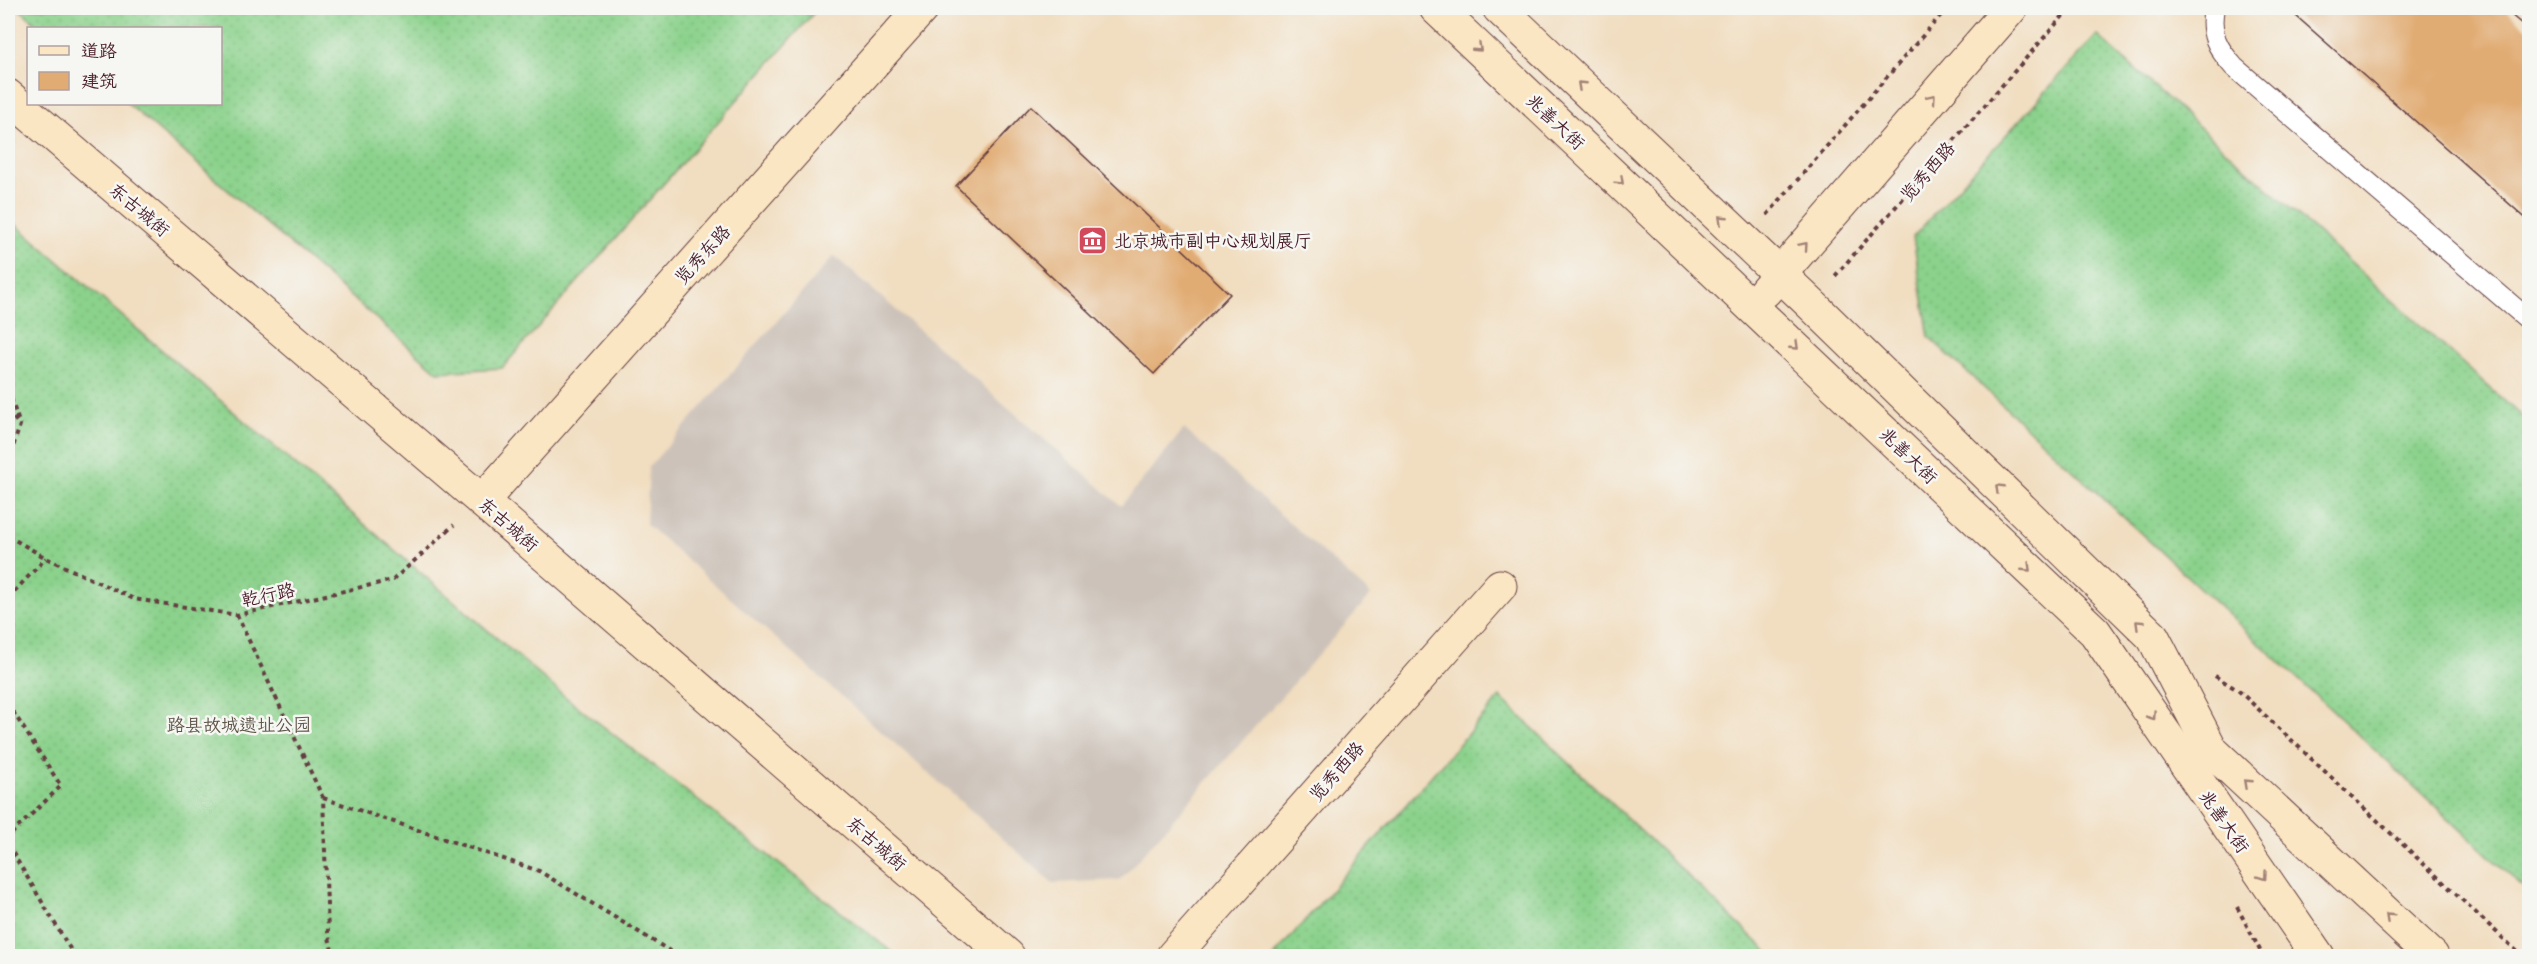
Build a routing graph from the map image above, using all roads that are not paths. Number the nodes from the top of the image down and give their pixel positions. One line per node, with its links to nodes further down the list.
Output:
1 (922, 8): 10 (street, 览秀东路)
2 (1436, 8): 8 (street, 兆善大街, one-way to 8)
3 (1499, 8): 7 (street, 兆善大街, one-way to 3)
4 (2011, 8): 7 (street, one-way to 4)
5 (2214, 8): 9 (lane)
6 (8, 96): 10 (street, 东古城街)
7 (1780, 274): 8 (street); 15 (street, 兆善大街, one-way to 7)
8 (1752, 306): 14 (street, 兆善大街, one-way to 14)
9 (2529, 321)
10 (482, 501): 12 (street, 东古城街)
11 (1500, 586): 13 (street, 览秀西路)
12 (1008, 957)
13 (1173, 957)
14 (2318, 957)
15 (2432, 957)

